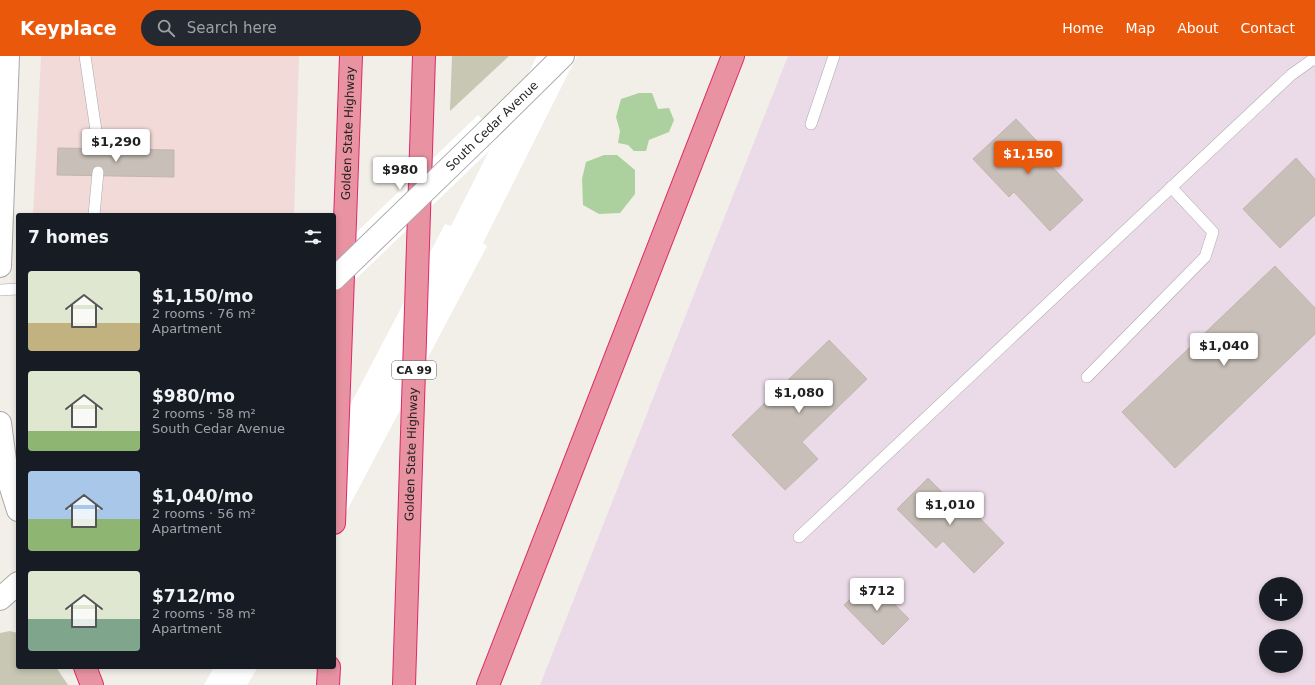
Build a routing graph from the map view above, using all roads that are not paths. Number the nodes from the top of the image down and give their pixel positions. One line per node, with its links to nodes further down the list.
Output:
1 (85, 56): 10 (lane)
2 (351, 56): 21 (highway, Golden State Highway)
3 (424, 56): 30 (highway, Golden State Highway / CA 99)
4 (564, 56): 16 (street, South Cedar Avenue, bridge)
5 (733, 56): 31 (highway)
6 (834, 56): 9 (lane)
7 (1315, 60): 13 (lane)
8 (5, 64): 12 (street)
9 (811, 124)
10 (98, 144)
11 (98, 172): 14 (lane)
12 (2, 174): 15 (street)
13 (1171, 187): 19 (lane); 23 (lane)
14 (94, 213)
15 (0, 266)
16 (336, 277)
17 (16, 289): 18 (lane)
18 (0, 290)
19 (1087, 377)
20 (0, 422): 22 (street)
21 (336, 468)
22 (16, 504)
23 (799, 537)
24 (16, 585): 25 (street)
25 (0, 599)
26 (86, 669): 28 (highway)
27 (329, 669): 29 (highway)
28 (92, 685)
29 (328, 685)
30 (404, 685)
31 (488, 685)

